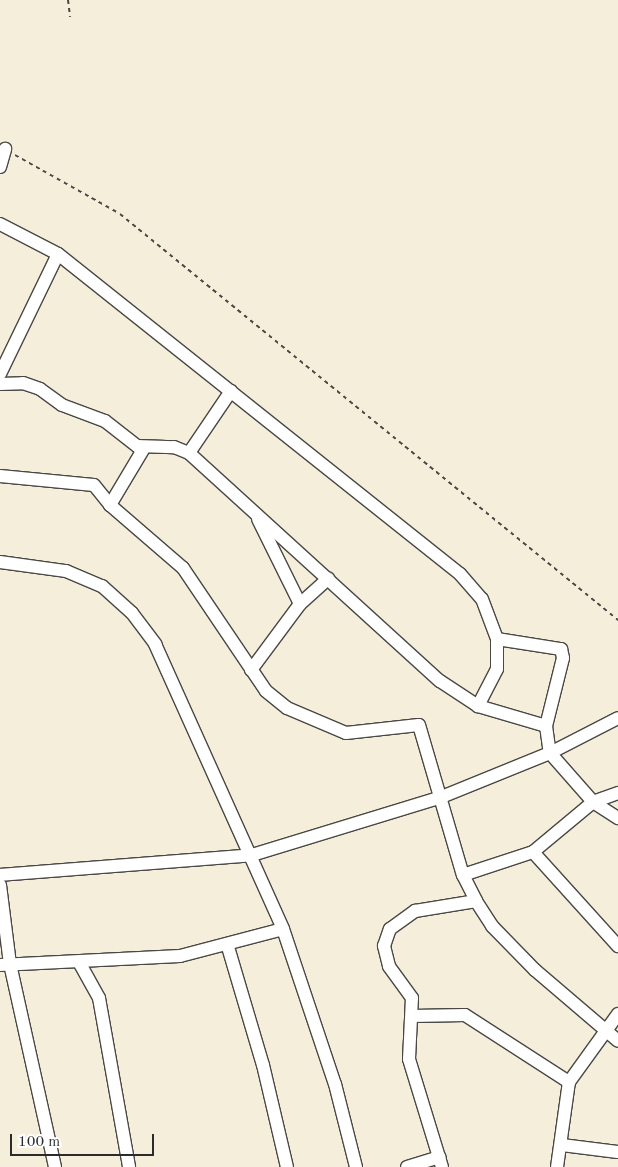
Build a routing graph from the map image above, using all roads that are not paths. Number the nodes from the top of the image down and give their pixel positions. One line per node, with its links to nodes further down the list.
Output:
1 (5, 149): 2 (street)
2 (0, 167)
3 (0, 224): 4 (street)
4 (58, 254): 5 (street); 7 (street)
5 (0, 374)
6 (0, 384): 8 (street)
7 (231, 391): 9 (street); 16 (street)
8 (144, 448): 9 (street); 11 (street)
9 (189, 454): 12 (street)
10 (0, 476): 11 (street)
11 (110, 505): 17 (street)
12 (255, 512): 14 (street); 15 (street)
13 (0, 562): 27 (street)
14 (328, 579): 15 (street); 18 (street)
15 (300, 604): 17 (street)
16 (497, 639): 18 (street); 20 (street)
17 (251, 670): 23 (street)
18 (478, 706): 20 (street)
19 (618, 718): 21 (street)
20 (546, 726): 21 (street)
21 (550, 752): 23 (street); 24 (street)
22 (618, 792): 24 (street)
23 (439, 798): 27 (street); 29 (street)
24 (593, 802): 25 (street); 26 (street)
25 (618, 818)
26 (533, 852): 29 (street); 33 (street)
27 (252, 855): 28 (street); 32 (street)
28 (0, 875)
29 (463, 875): 31 (street)
30 (0, 885): 36 (street)
31 (476, 901): 38 (street); 39 (street)
32 (283, 929): 34 (street); 48 (street)
33 (618, 946)
34 (228, 947): 35 (street); 47 (street)
35 (79, 962): 36 (street); 46 (street)
36 (5, 965): 45 (street)
37 (618, 1014): 39 (street)
38 (412, 1016): 41 (street); 44 (street)
39 (606, 1029): 40 (street); 41 (street)
40 (618, 1041)
41 (569, 1082): 42 (street)
42 (562, 1145): 43 (street); 50 (street)
43 (618, 1152)
44 (441, 1162): 49 (street)
45 (54, 1167)
46 (129, 1167)
47 (287, 1167)
48 (356, 1167)
49 (407, 1167)
50 (558, 1167)

